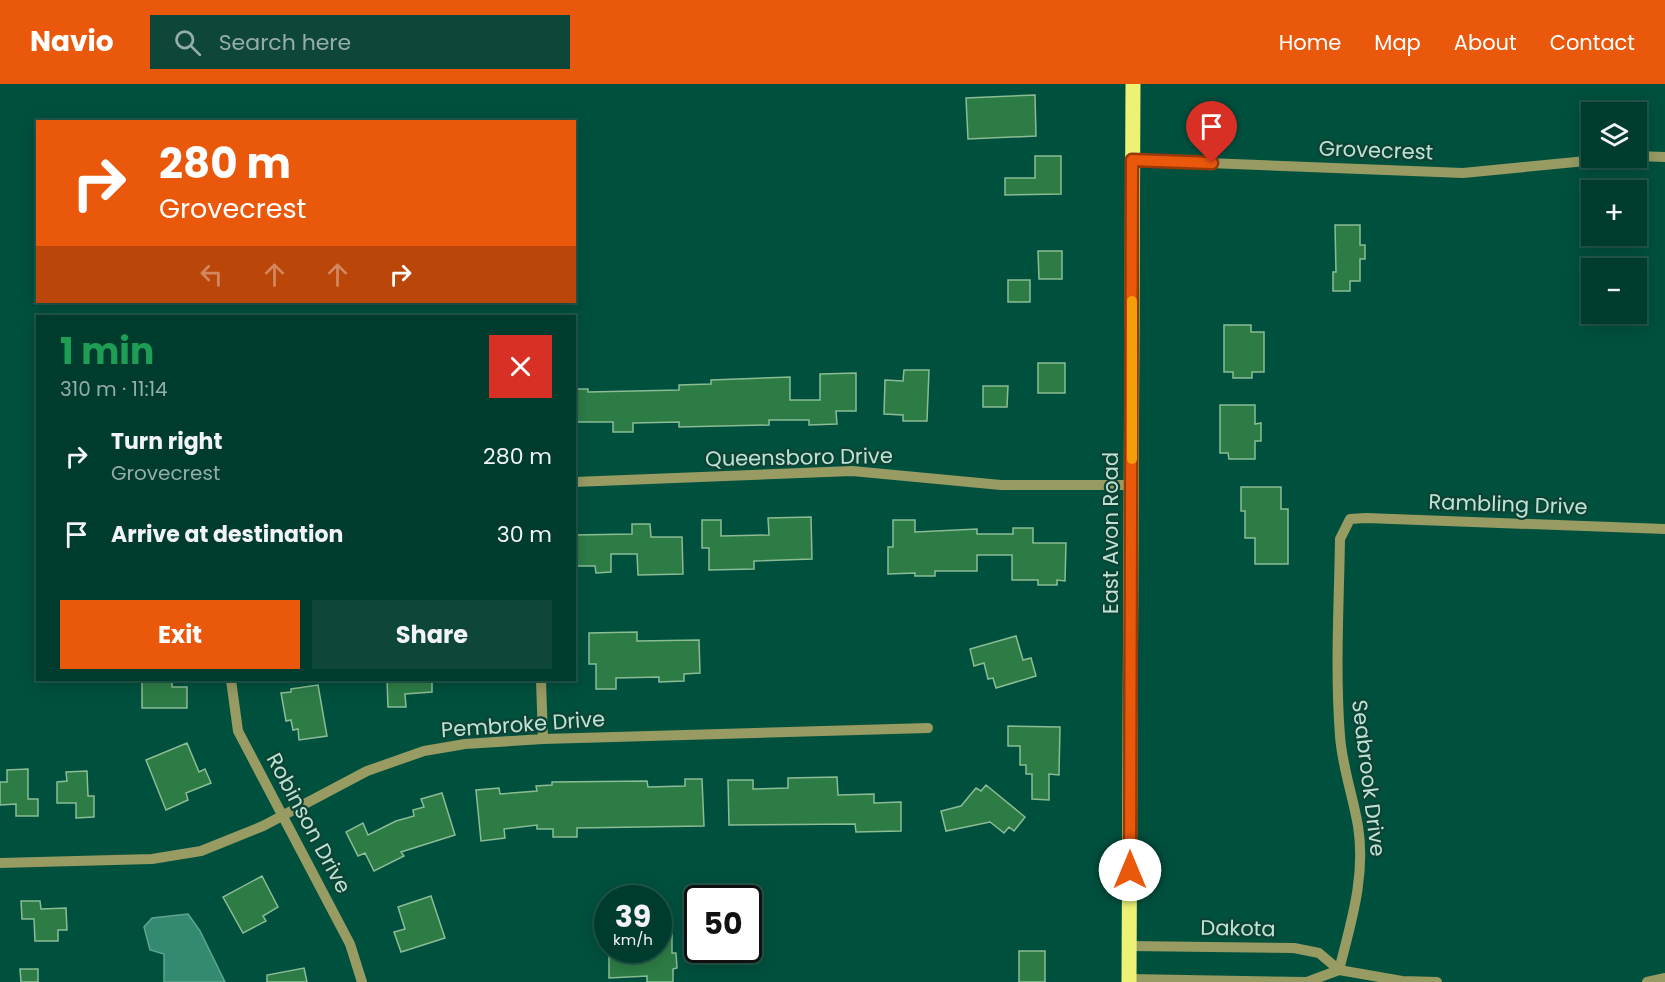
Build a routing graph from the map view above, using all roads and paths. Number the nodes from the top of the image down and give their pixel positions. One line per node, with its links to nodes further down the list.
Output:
1 (1133, 84): 4 (main road, East Avon Road)
2 (1647, 156): 3 (street)
3 (1665, 157)
4 (1132, 160): 5 (street, Grovecrest); 7 (main road, East Avon Road)
5 (1581, 161)
6 (576, 482): 7 (street, Queensboro Drive)
7 (1131, 485): 16 (main road, East Avon Road)
8 (1350, 519): 9 (street, Rambling Drive); 17 (street, Seabrook Drive)
9 (1665, 529)
10 (231, 681): 14 (street, Robinson Drive)
11 (541, 681): 13 (street)
12 (927, 728): 13 (street, Pembroke Drive)
13 (543, 740): 14 (street, Pembroke Drive)
14 (283, 815): 15 (street, Pembroke Drive); 20 (street, Robinson Drive)
15 (0, 863)
16 (1129, 946): 17 (street, Dakota); 19 (main road, East Avon Road)
17 (1339, 970): 19 (street); 21 (street, Dakota)
18 (1665, 978): 22 (street)
19 (1129, 980)
20 (362, 982)
21 (1437, 982)
22 (1647, 982)

